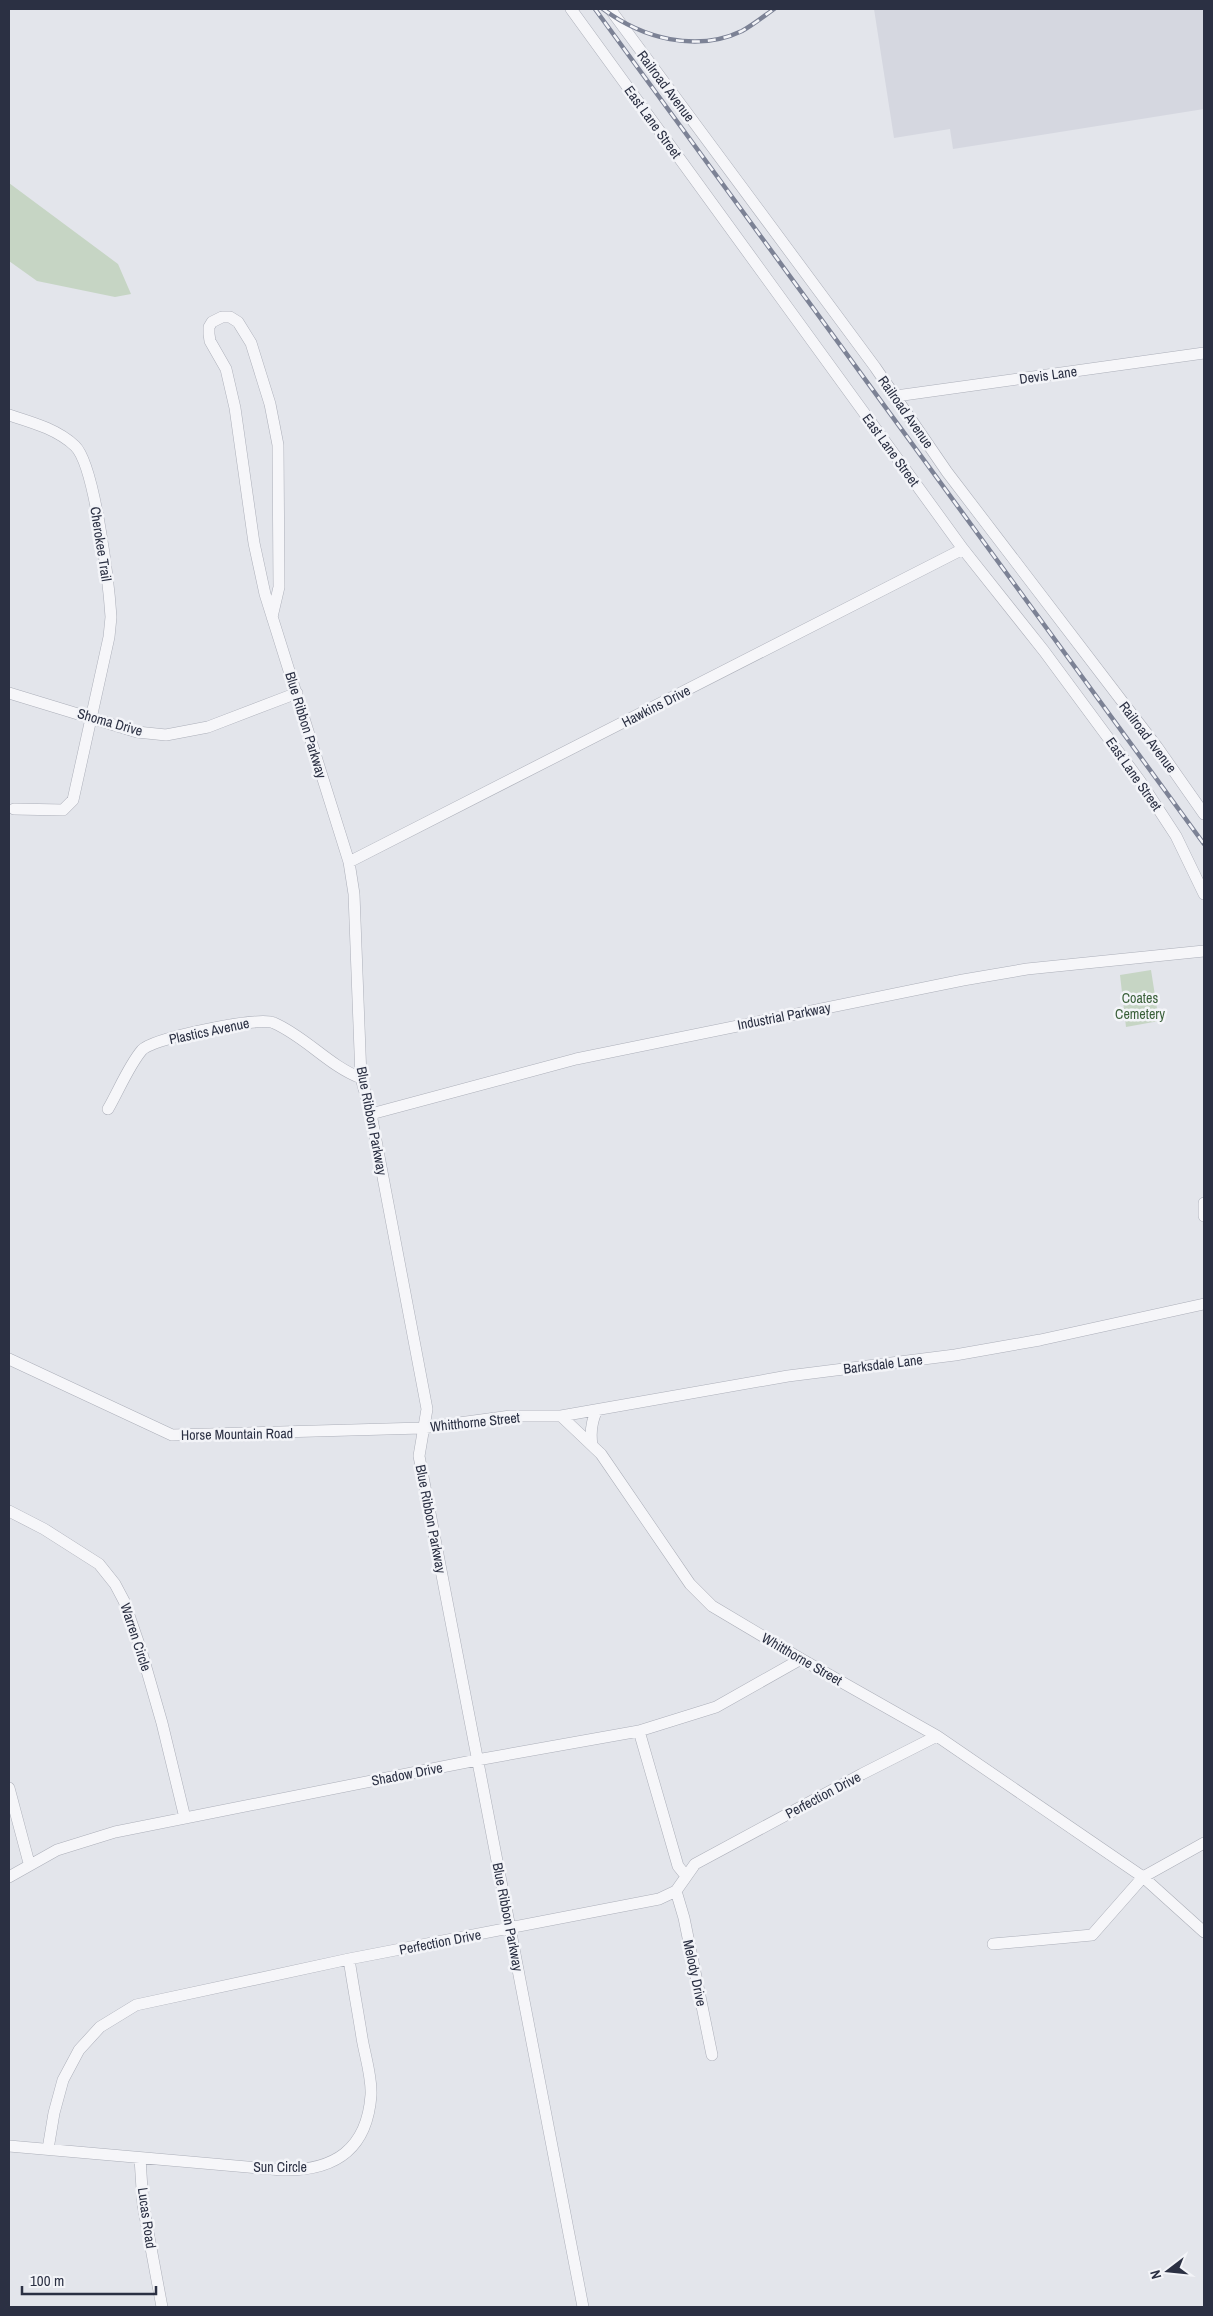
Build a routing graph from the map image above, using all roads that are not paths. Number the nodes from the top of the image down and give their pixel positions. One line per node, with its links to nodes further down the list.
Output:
1 (571, 9): 6 (street, East Lane Street)
2 (610, 9): 4 (street, Railroad Avenue)
3 (1204, 353): 4 (street, Devis Lane)
4 (898, 400): 12 (street, Railroad Avenue)
5 (9, 414): 10 (street, Cherokee Trail)
6 (963, 549): 13 (street, Hawkins Drive); 14 (street, East Lane Street)
7 (272, 617): 7 (street, Blue Ribbon Parkway); 9 (street, Blue Ribbon Parkway)
8 (9, 692): 10 (street, Shoma Drive)
9 (297, 693): 10 (street, Shoma Drive); 13 (street, Blue Ribbon Parkway)
10 (92, 717): 11 (street, Cherokee Trail)
11 (14, 810)
12 (1204, 814)
13 (349, 862): 16 (street, Blue Ribbon Parkway)
14 (1204, 894)
15 (1204, 951): 18 (street, Industrial Parkway)
16 (361, 1078): 17 (street, Plastics Avenue); 18 (street, Blue Ribbon Parkway)
17 (108, 1109)
18 (371, 1114): 25 (street, Blue Ribbon Parkway)
19 (1204, 1203): 20 (street)
20 (1204, 1216)
21 (1204, 1304): 23 (street, Barksdale Lane)
22 (9, 1359): 25 (street, Horse Mountain Road)
23 (597, 1410): 24 (street, Barksdale Lane); 26 (street)
24 (561, 1416): 25 (street, Whitthorne Street); 26 (street, Whitthorne Street)
25 (422, 1428): 31 (street, Blue Ribbon Parkway)
26 (592, 1445): 28 (street, Whitthorne Street)
27 (9, 1511): 33 (street, Warren Circle)
28 (801, 1659): 29 (street, Shadow Drive); 30 (street, Whitthorne Street)
29 (639, 1731): 31 (street, Shadow Drive); 37 (street)
30 (938, 1736): 37 (street, Perfection Drive); 38 (street, Whitthorne Street)
31 (477, 1760): 33 (street, Shadow Drive); 40 (street, Blue Ribbon Parkway)
32 (9, 1788): 35 (street)
33 (185, 1818): 35 (street, Shadow Drive)
34 (1204, 1843): 38 (street)
35 (29, 1864): 36 (street, Shadow Drive)
36 (9, 1876)
37 (686, 1876): 39 (street, Perfection Drive)
38 (1143, 1877): 41 (street, Whitthorne Street); 42 (street)
39 (676, 1891): 40 (street, Perfection Drive); 44 (street, Melody Drive)
40 (510, 1928): 43 (street, Perfection Drive); 49 (street, Blue Ribbon Parkway)
41 (1204, 1932)
42 (993, 1944)
43 (349, 1959): 46 (street, Perfection Drive); 47 (street, Sun Circle)
44 (712, 2055)
45 (9, 2146): 46 (street, Sun Circle)
46 (48, 2149): 47 (street, Sun Circle)
47 (140, 2158): 48 (street, Lucas Road)
48 (162, 2307)
49 (584, 2307)

